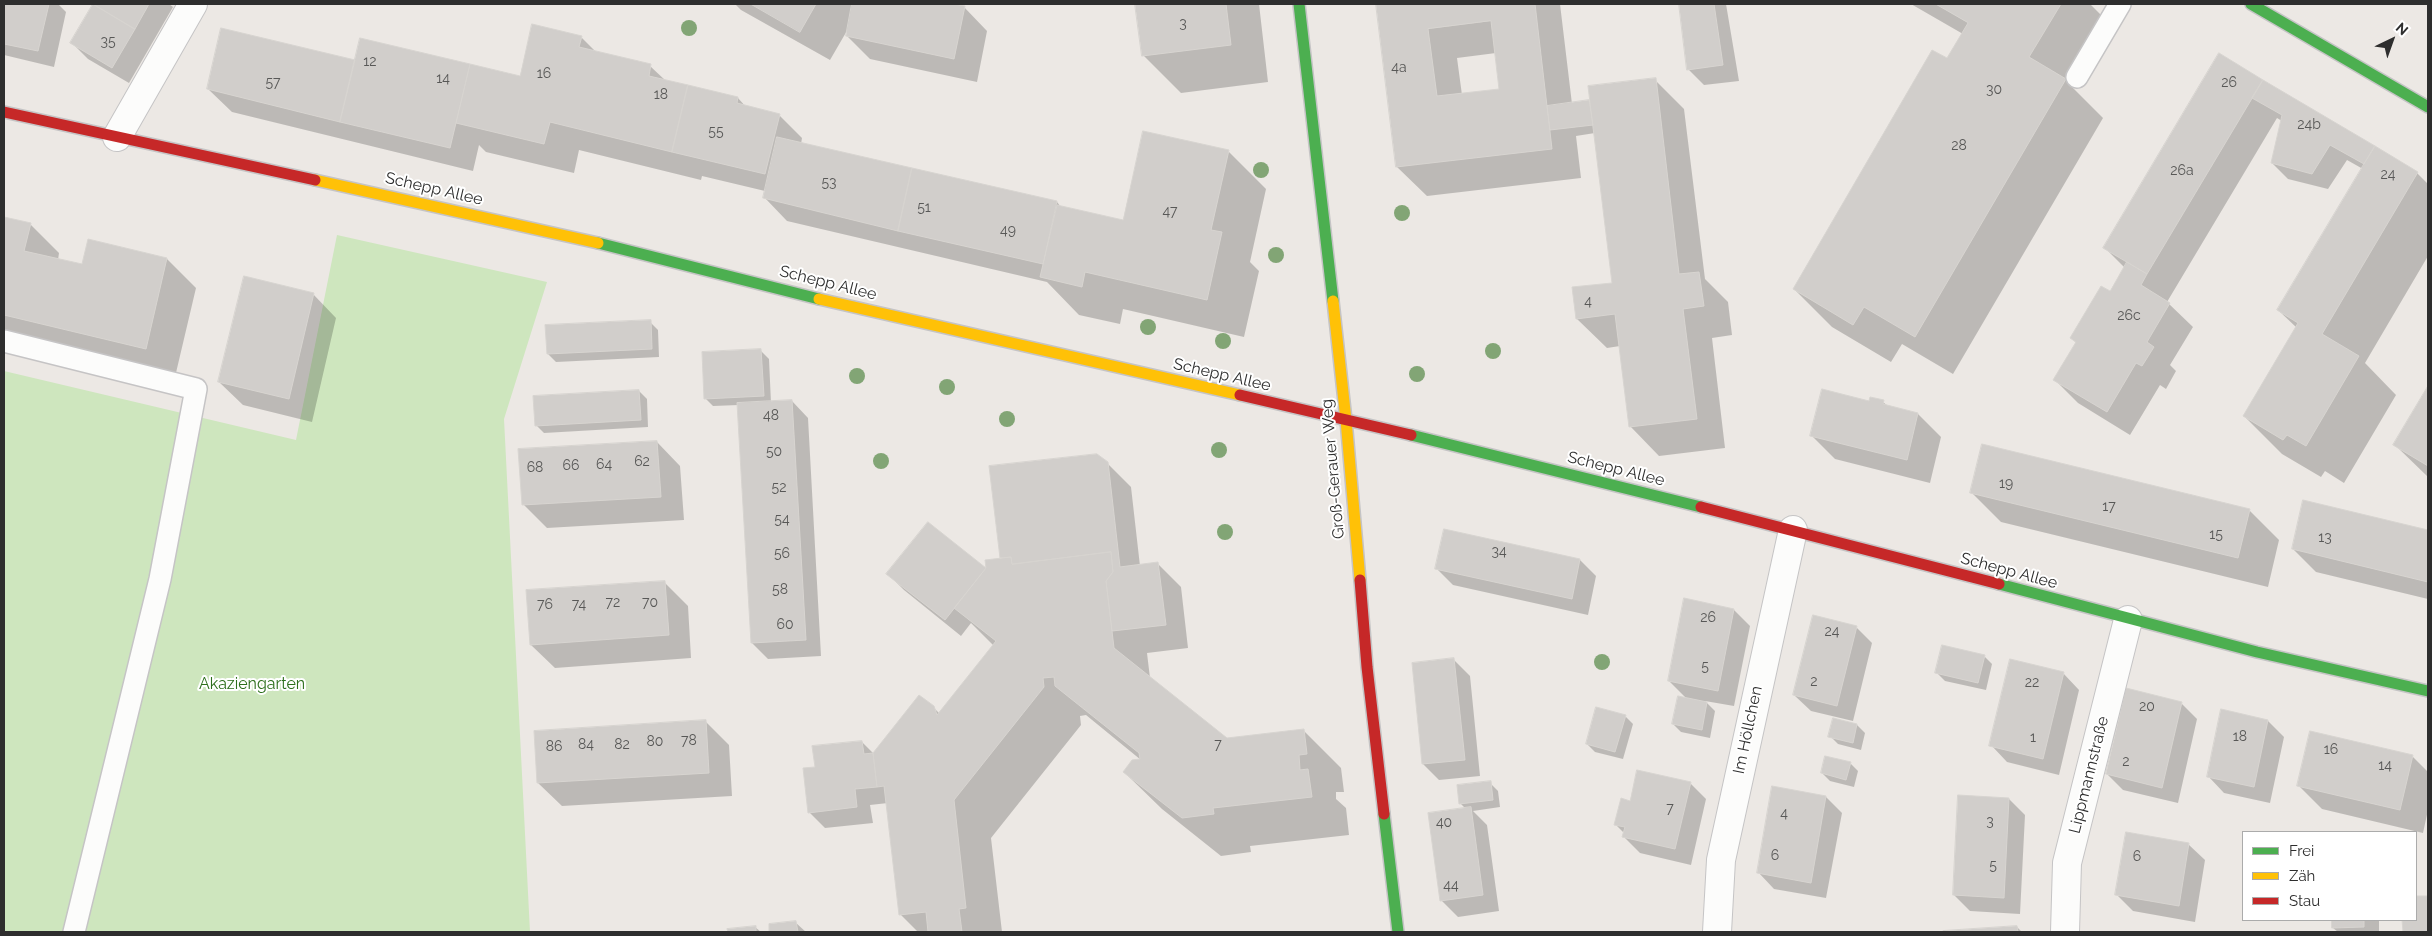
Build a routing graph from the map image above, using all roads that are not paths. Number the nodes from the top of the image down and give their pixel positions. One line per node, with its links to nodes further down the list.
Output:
1 (193, 4): 8 (street)
2 (1298, 4): 10 (street, Groß-Gerauer Weg)
3 (2120, 4): 5 (lane)
4 (2251, 4): 6 (street)
5 (2077, 77)
6 (2428, 107)
7 (4, 112): 8 (street, Schepp Allee)
8 (117, 137): 10 (street, Schepp Allee)
9 (4, 341): 14 (lane)
10 (1346, 420): 11 (street, Schepp Allee); 15 (street, Groß-Gerauer Weg)
11 (1793, 530): 12 (street, Schepp Allee); 16 (street, Im Höllchen)
12 (2128, 620): 13 (street, Schepp Allee); 17 (street, Lippmannstraße)
13 (2428, 691)
14 (74, 932)
15 (1398, 932)
16 (1718, 932)
17 (2065, 932)

